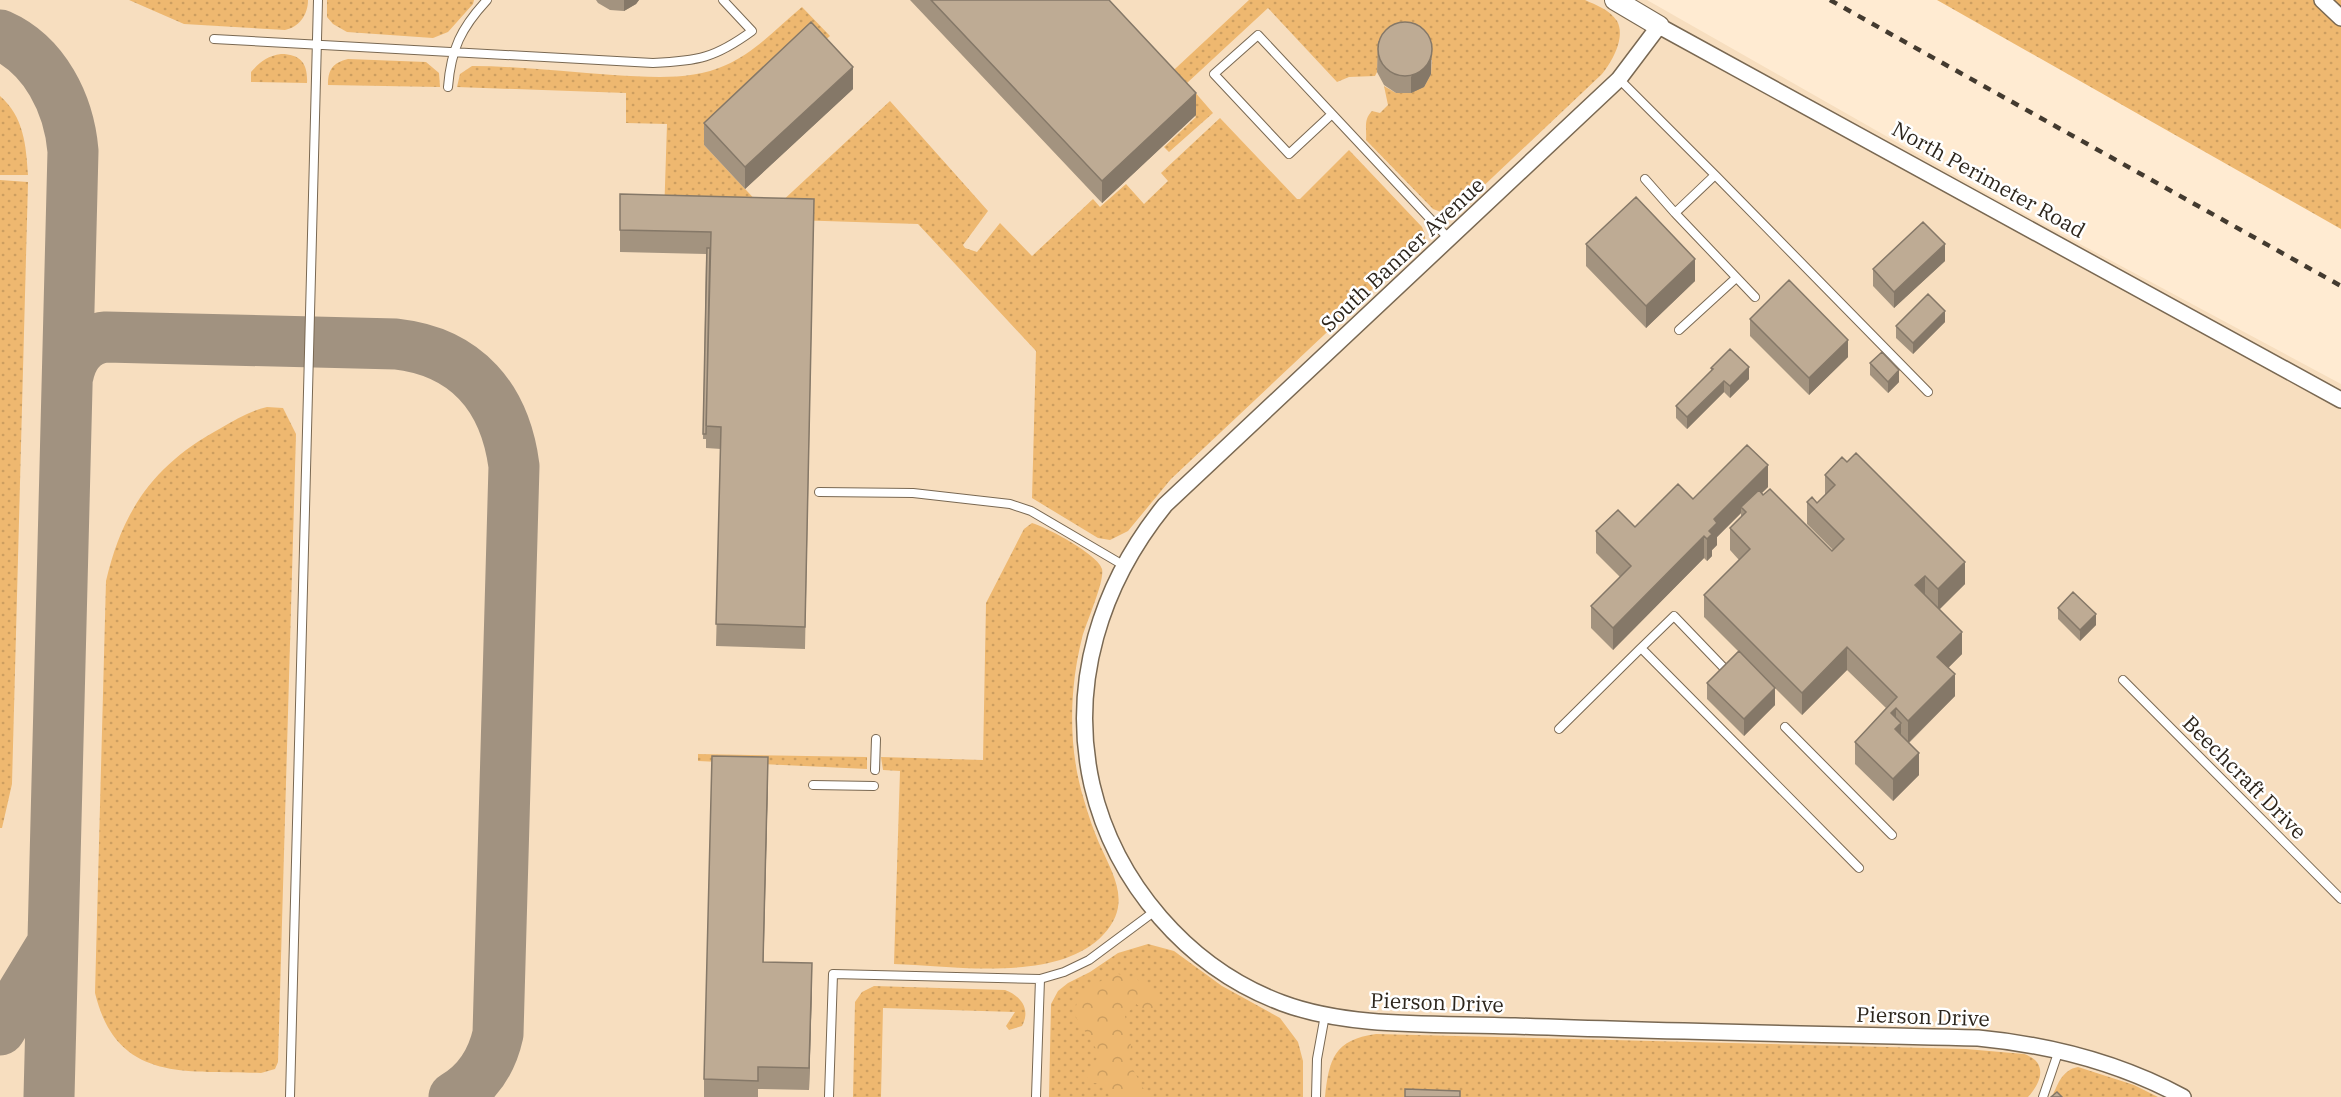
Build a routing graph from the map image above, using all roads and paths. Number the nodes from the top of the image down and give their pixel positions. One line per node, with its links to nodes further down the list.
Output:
1 (318, 0): 9 (lane)
2 (487, 0): 10 (lane)
3 (723, 0): 10 (lane)
4 (1615, 0): 7 (street, North Perimeter Road)
5 (2322, 0): 6 (street)
6 (2341, 18)
7 (1659, 26): 11 (street, South Banner Avenue); 22 (street, North Perimeter Road)
8 (214, 39): 9 (lane)
9 (318, 45): 10 (lane); 42 (lane)
10 (454, 51): 12 (lane)
11 (1619, 80): 14 (lane); 17 (street, South Banner Avenue)
12 (448, 87)
13 (1332, 114): 13 (lane); 17 (lane)
14 (1715, 175): 16 (lane); 21 (lane)
15 (1645, 179): 16 (lane)
16 (1675, 213): 18 (lane)
17 (1450, 240): 24 (street, South Banner Avenue)
18 (1736, 278): 19 (lane); 20 (lane)
19 (1755, 297)
20 (1679, 330)
21 (1928, 392)
22 (2341, 400)
23 (819, 492): 25 (lane)
24 (1165, 505): 25 (street, Pierson Drive)
25 (1123, 565): 38 (street, Pierson Drive)
26 (1641, 648): 27 (lane); 30 (lane); 36 (lane)
27 (1723, 667)
28 (2123, 680): 37 (lane, Beechcraft Drive)
29 (1785, 727): 35 (lane)
30 (1559, 729)
31 (876, 739): 32 (lane)
32 (875, 770)
33 (813, 785): 34 (lane)
34 (874, 786)
35 (1892, 835)
36 (1859, 868)
37 (2341, 899)
38 (1155, 911): 39 (lane); 40 (street, Pierson Drive)
39 (1040, 979): 43 (lane); 44 (lane)
40 (1325, 1015): 41 (street, Pierson Drive); 45 (lane)
41 (2059, 1050): 46 (lane); 47 (street, Pierson Drive)
42 (290, 1097)
43 (829, 1097)
44 (1036, 1097)
45 (1316, 1097)
46 (2043, 1097)
47 (2183, 1097)

